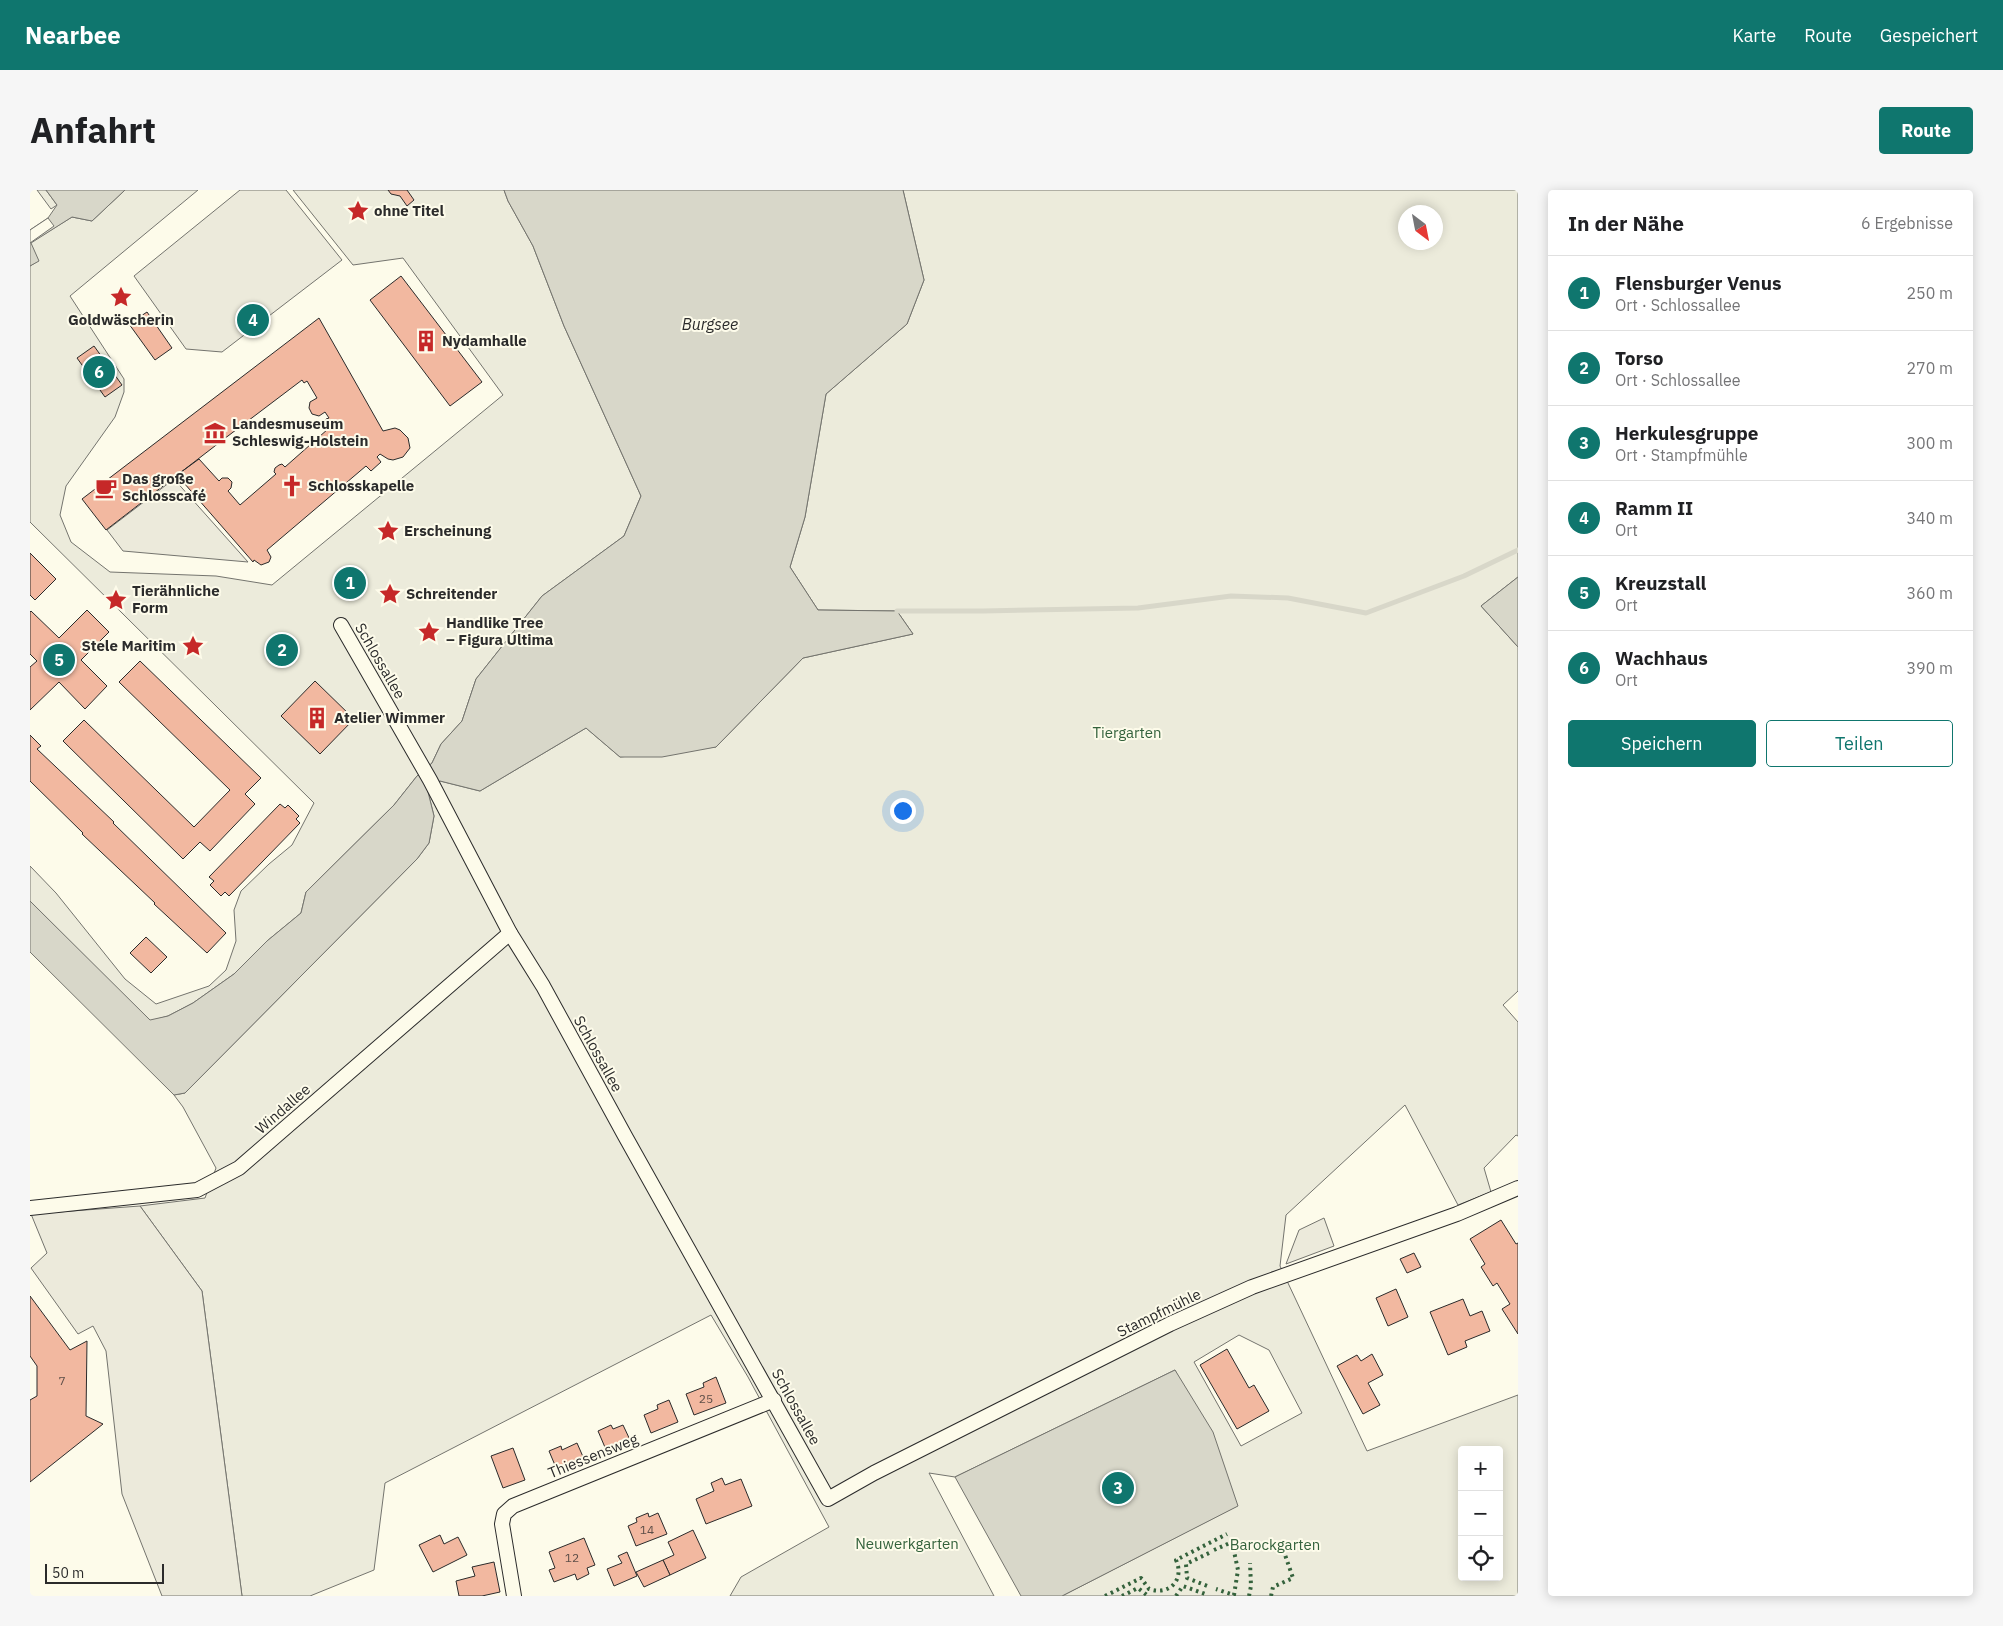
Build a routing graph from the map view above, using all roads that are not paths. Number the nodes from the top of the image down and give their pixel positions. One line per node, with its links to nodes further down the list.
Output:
1 (341, 625): 2 (street, Schlossallee)
2 (510, 934): 4 (street, Windallee); 5 (street, Schlossallee)
3 (1518, 1188): 6 (street, Stampfmühle)
4 (30, 1208)
5 (774, 1400): 6 (street, Schlossallee); 7 (street, Thiessensweg)
6 (828, 1498)
7 (514, 1596)

